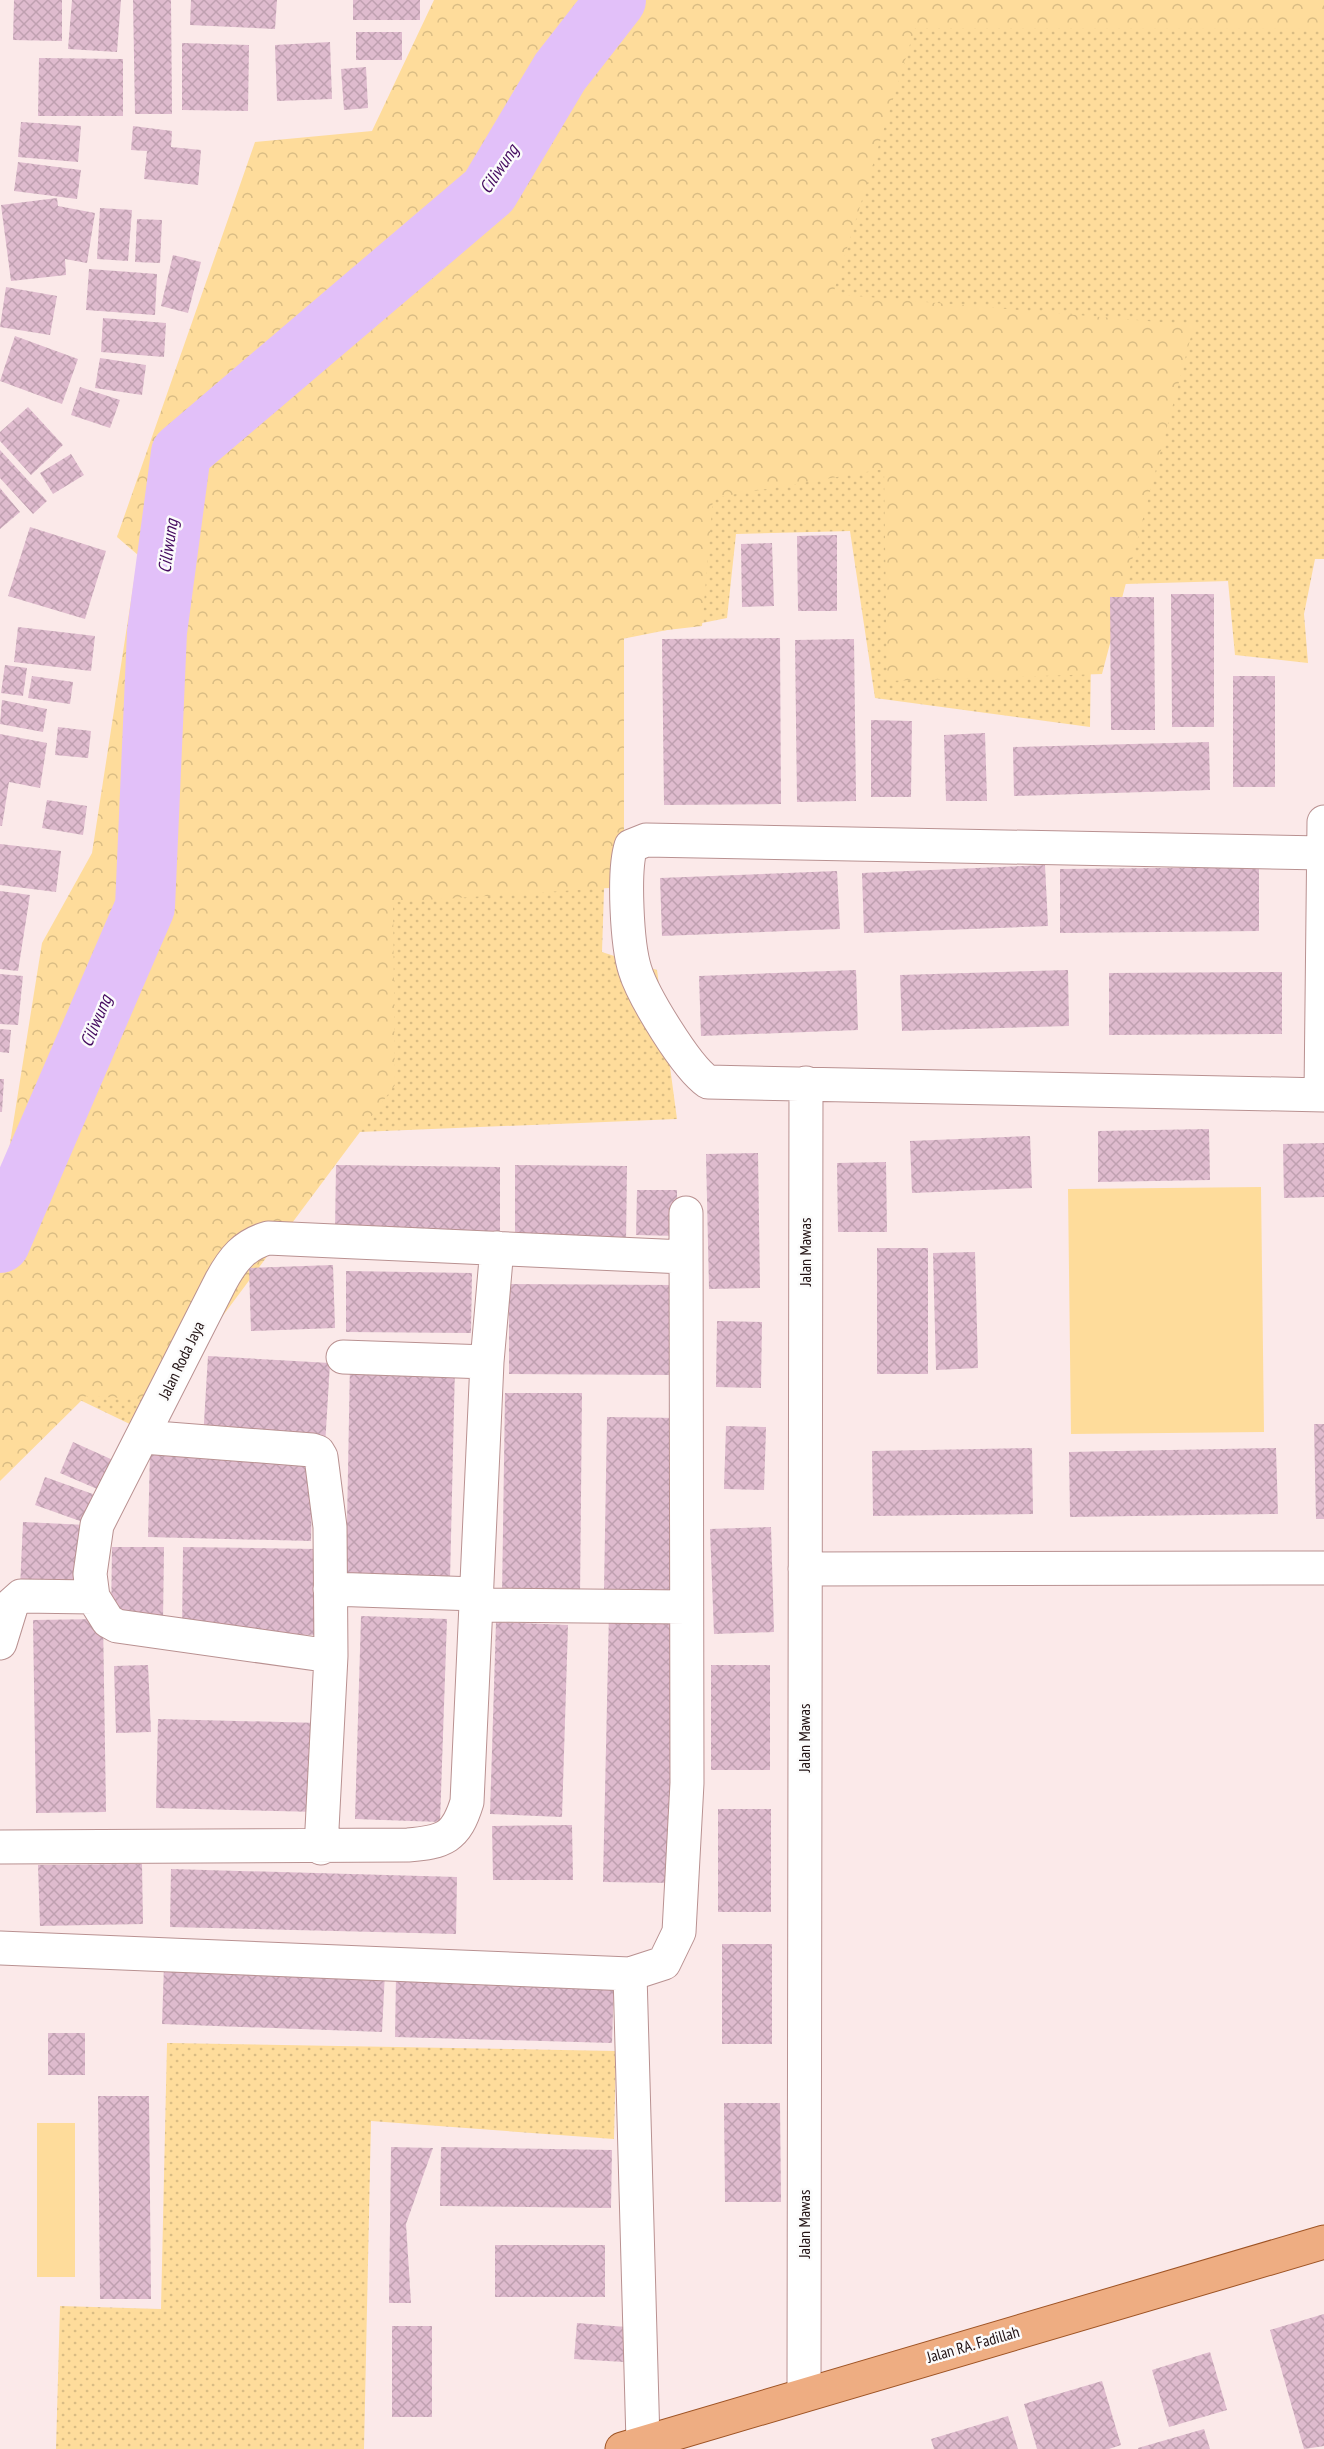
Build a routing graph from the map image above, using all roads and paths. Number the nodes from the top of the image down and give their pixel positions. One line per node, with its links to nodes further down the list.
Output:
1 (1324, 837): 2 (street); 3 (street)
2 (806, 1083): 3 (street); 11 (street, Jalan Mawas)
3 (1323, 1095)
4 (686, 1213): 6 (street)
5 (497, 1248): 6 (street, Jalan Roda Jaya); 8 (street); 9 (street, Jalan Roda Jaya)
6 (684, 1257): 15 (street)
7 (344, 1357): 8 (street)
8 (487, 1362): 14 (street)
9 (143, 1437): 12 (street); 13 (street, Jalan Roda Jaya)
10 (1324, 1568): 11 (street)
11 (805, 1569): 23 (street, Jalan Mawas)
12 (330, 1589): 14 (street); 17 (street)
13 (93, 1598): 16 (street); 17 (street)
14 (476, 1600): 15 (street); 19 (street)
15 (686, 1607): 21 (street)
16 (0, 1643)
17 (331, 1656): 19 (street)
18 (0, 1847): 19 (street)
19 (321, 1848)
20 (0, 1948): 21 (street)
21 (630, 1974): 24 (street)
22 (1324, 2242): 23 (main road, Jalan RA. Fadillah)
23 (804, 2394): 24 (main road, Jalan RA. Fadillah)
24 (633, 2446)

